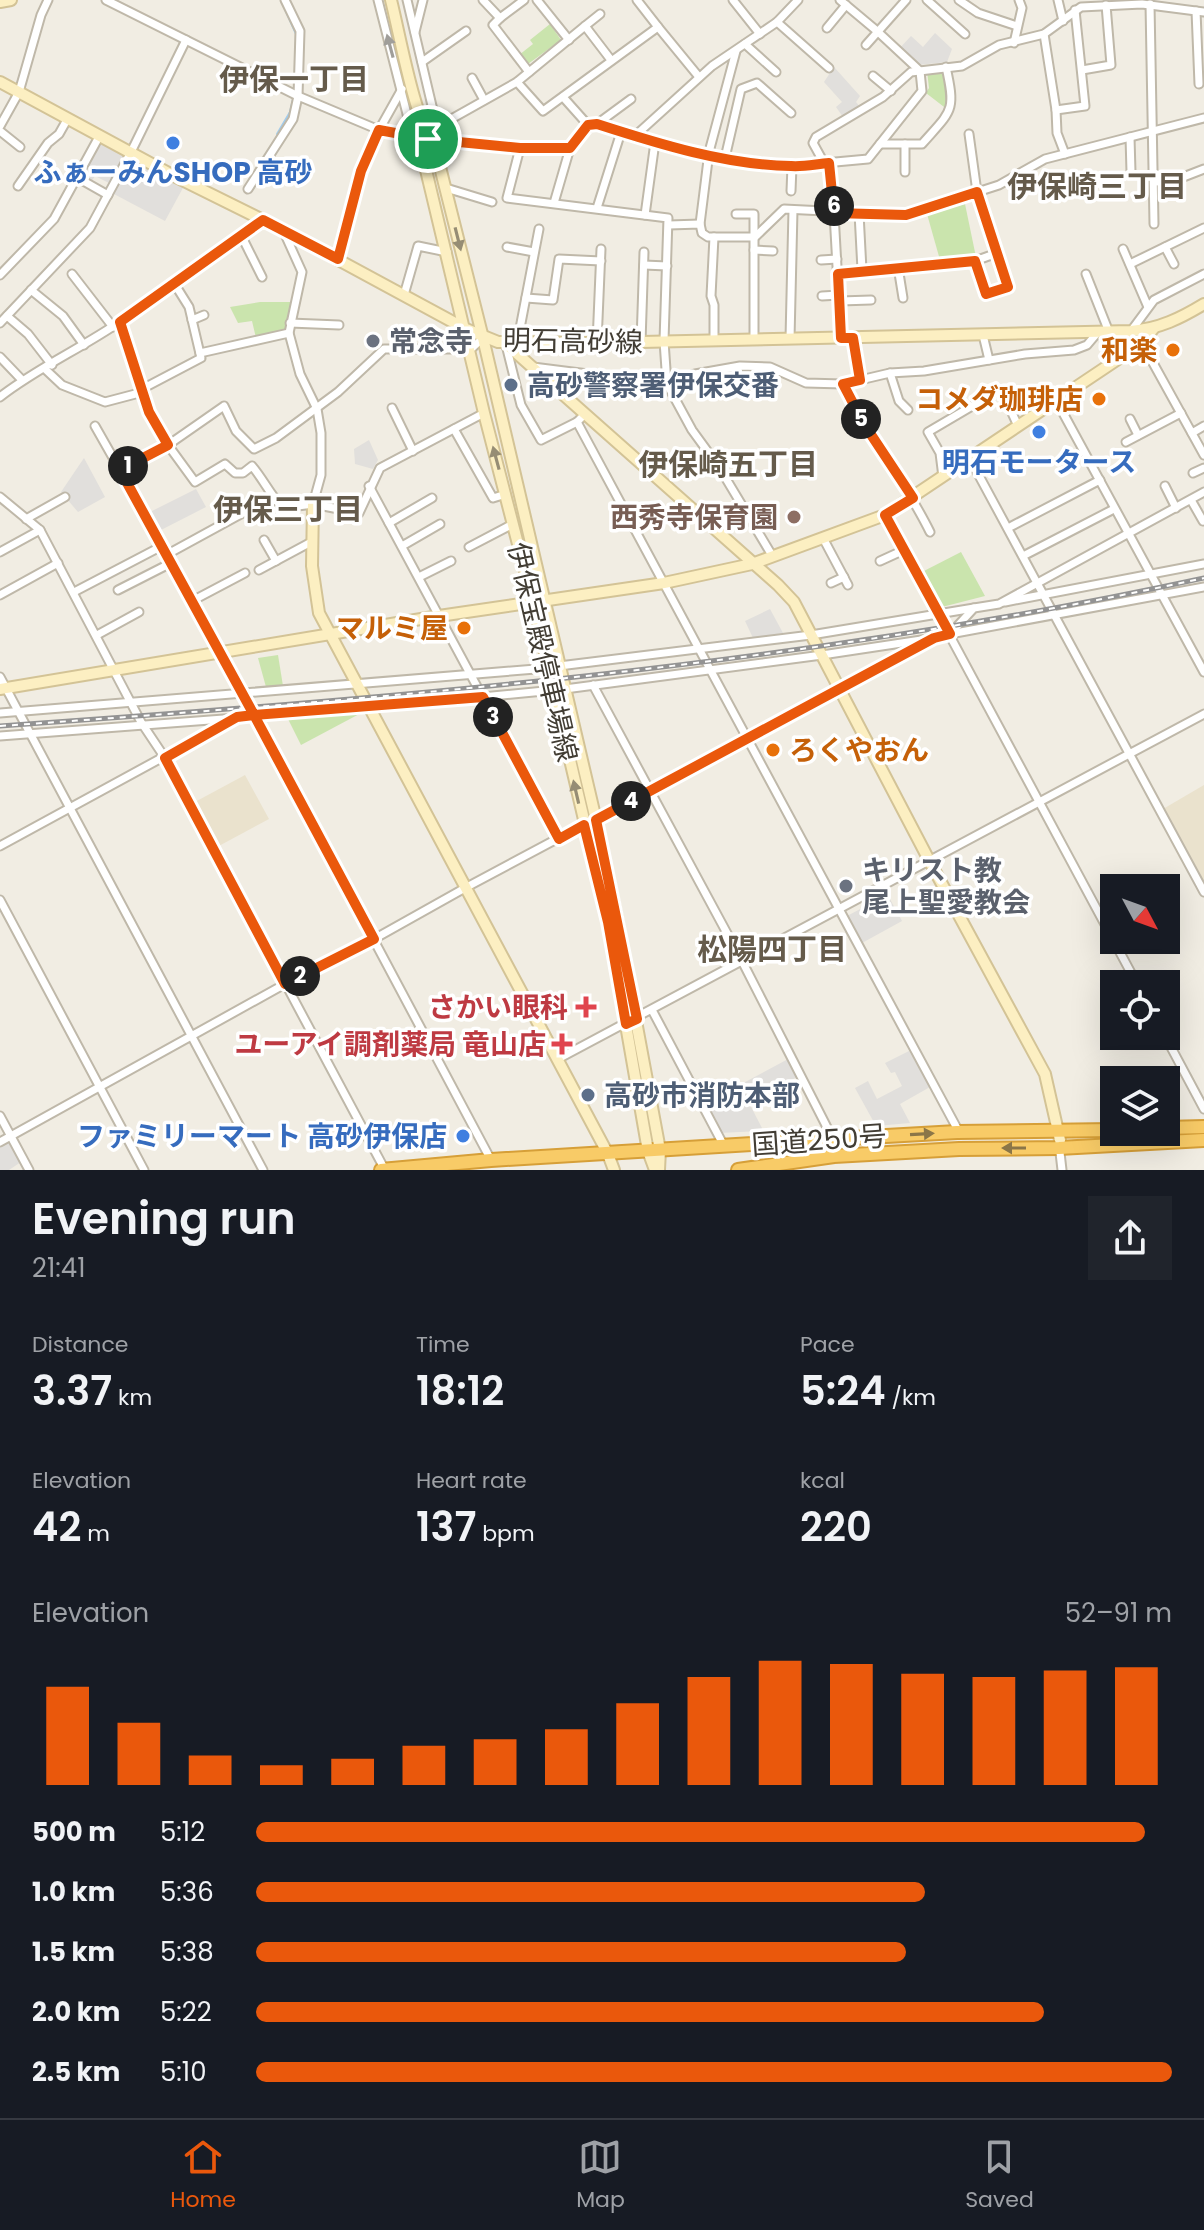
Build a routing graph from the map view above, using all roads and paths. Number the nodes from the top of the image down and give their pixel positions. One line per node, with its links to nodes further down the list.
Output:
1 (11, 0): 20 (main road)
2 (48, 0): 63 (street)
3 (106, 0): 41 (street)
4 (285, 0): 64 (street)
5 (378, 0): 61 (street, one-way to 5)
6 (391, 0): 82 (main road, 伊保宝殿停車場線)
7 (407, 0): 37 (street)
8 (423, 0): 37 (street)
9 (483, 0): 28 (street)
10 (524, 0): 28 (street)
11 (537, 0): 42 (street)
12 (637, 0): 33 (street)
13 (733, 0): 38 (street)
14 (798, 0): 30 (street)
15 (906, 0): 36 (street)
16 (927, 0): 39 (street)
17 (959, 0): 32 (street)
18 (1019, 0): 32 (street)
19 (1058, 0): 29 (street)
20 (0, 2)
21 (843, 2): 34 (street); 36 (street)
22 (1145, 3): 23 (street); 24 (street); 76 (street)
23 (1180, 4): 26 (street)
24 (1106, 5): 25 (street); 51 (street)
25 (1075, 10): 29 (street); 51 (street)
26 (1200, 11): 60 (street)
27 (600, 14): 31 (street)
28 (500, 18): 53 (street)
29 (1063, 21): 40 (street)
30 (777, 22): 38 (street); 50 (street)
31 (585, 26): 42 (street); 47 (street)
32 (1017, 26): 43 (street)
33 (658, 27): 47 (street); 56 (street)
34 (827, 28)
35 (466, 31): 48 (street)
36 (877, 31): 45 (street); 52 (street)
37 (415, 34): 48 (street)
38 (760, 34): 44 (street)
39 (965, 34)
40 (1044, 34): 43 (street); 68 (street)
41 (186, 40): 64 (street); 89 (street)
42 (569, 40): 53 (street)
43 (1014, 43): 49 (street)
44 (745, 44): 46 (street); 54 (street)
45 (866, 45)
46 (736, 49): 56 (street); 91 (street)
47 (611, 60): 65 (street)
48 (422, 62): 73 (street)
49 (946, 67): 52 (street); 85 (street)
50 (829, 68)
51 (1082, 70): 68 (street)
52 (920, 71): 62 (street); 84 (street)
53 (529, 72): 59 (street)
54 (776, 72)
55 (873, 76): 62 (street)
56 (699, 77): 80 (street)
57 (472, 78): 67 (street)
58 (0, 82): 63 (main road, 明石高砂線)
59 (517, 82): 65 (street); 67 (street)
60 (1199, 84)
61 (402, 89): 75 (street); 82 (street)
62 (891, 91): 93 (street)
63 (19, 92): 70 (main road, 明石高砂線); 74 (street)
64 (298, 96): 75 (street); 102 (street)
65 (563, 97): 72 (street)
66 (631, 99): 72 (street)
67 (484, 100): 73 (street)
68 (1056, 110): 90 (street)
69 (791, 113): 92 (street)
70 (68, 118): 79 (main road, 明石高砂線); 100 (street)
71 (1204, 118): 76 (street)
72 (593, 125): 77 (street); 88 (street)
73 (437, 127): 82 (street)
74 (0, 128): 86 (street)
75 (379, 130): 82 (street); 135 (street)
76 (1154, 131): 81 (street); 99 (street)
77 (621, 132): 80 (street); 108 (street)
78 (969, 134): 104 (street)
79 (100, 135): 89 (main road, 明石高砂線); 98 (street)
80 (636, 135): 83 (street)
81 (1130, 137): 90 (street); 97 (street)
82 (428, 139): 87 (street); 101 (main road, 伊保宝殿停車場線); 131 (main road, 伊保宝殿停車場線)
83 (655, 142): 91 (street); 113 (street)
84 (880, 144): 85 (street); 93 (street)
85 (905, 144): 96 (street)
86 (20, 147)
87 (520, 148): 88 (street); 107 (street)
88 (570, 148): 107 (street)
89 (131, 152): 105 (street); 114 (main road, 明石高砂線)
90 (1065, 154): 104 (street)
91 (709, 155): 92 (street); 115 (street)
92 (725, 158): 94 (street)
93 (826, 163): 94 (street); 110 (street)
94 (792, 166): 103 (street)
95 (1204, 169): 99 (street)
96 (905, 172)
97 (1131, 172)
98 (78, 178): 105 (street); 150 (street)
99 (1155, 182): 116 (street)
100 (18, 186)
101 (446, 188): 106 (street); 175 (main road, 伊保宝殿停車場線, one-way to 175)
102 (248, 189)
103 (791, 191)
104 (977, 192): 111 (street); 134 (street)
105 (108, 195): 153 (street)
106 (492, 202)
107 (554, 203): 108 (street)
108 (597, 208): 113 (street)
109 (793, 210): 110 (street); 123 (street); 178 (street)
110 (834, 213): 111 (street); 136 (street)
111 (859, 213): 145 (street)
112 (736, 214): 123 (street)
113 (645, 215): 117 (street)
114 (263, 220): 120 (main road, 明石高砂線); 121 (street)
115 (700, 224): 117 (street); 122 (street)
116 (1154, 224)
117 (669, 225): 143 (street)
118 (539, 229): 132 (street)
119 (1202, 229): 124 (street); 126 (street)
120 (283, 230): 135 (main road, 明石高砂線); 166 (street)
121 (241, 235): 151 (street); 152 (street)
122 (714, 237): 123 (street); 179 (street)
123 (755, 237): 129 (street)
124 (1204, 238)
125 (507, 247): 132 (street)
126 (1165, 247): 140 (street); 141 (street)
127 (601, 249): 138 (street)
128 (1123, 249): 140 (street)
129 (754, 250): 130 (street); 177 (street)
130 (773, 251)
131 (447, 252): 154 (street); 170 (main road, 伊保宝殿停車場線)
132 (534, 252): 156 (street)
133 (644, 252): 142 (street)
134 (997, 253): 139 (street); 139 (street)
135 (338, 259): 154 (main road, 明石高砂線)
136 (837, 259): 137 (street); 147 (street)
137 (821, 260)
138 (601, 261): 156 (street); 183 (street)
139 (975, 261): 144 (street)
140 (1130, 264): 161 (street)
141 (1174, 264)
142 (644, 265): 143 (street); 181 (street)
143 (667, 266): 180 (street)
144 (898, 267): 145 (street); 158 (street)
145 (862, 270): 147 (street)
146 (72, 274): 167 (street)
147 (838, 274): 157 (street)
148 (1086, 274): 172 (street)
149 (1204, 274): 161 (street)
150 (0, 275)
151 (262, 277)
152 (174, 283): 164 (street); 167 (street)
153 (31, 290): 163 (street); 186 (street)
154 (404, 295): 170 (main road, 明石高砂線)
155 (822, 296): 157 (street)
156 (526, 298): 185 (street)
157 (839, 298): 159 (street); 176 (street)
158 (903, 298)
159 (871, 300)
160 (1204, 304): 169 (main road, 明石高砂線)
161 (1148, 307): 171 (street)
162 (204, 315): 164 (street)
163 (7, 316): 165 (street); 191 (street)
164 (192, 320): 188 (street)
165 (0, 323)
166 (290, 323): 168 (street); 173 (street)
167 (116, 324): 186 (street); 198 (street)
168 (339, 325)
169 (1154, 328): 171 (main road, 明石高砂線); 184 (main road)
170 (466, 329): 175 (main road, 明石高砂線); 187 (main road, 伊保宝殿停車場線)
171 (1131, 331): 172 (main road, 明石高砂線)
172 (1104, 332): 174 (main road, 明石高砂線); 190 (street)
173 (289, 333): 188 (street); 202 (street)
174 (983, 335): 176 (main road, 明石高砂線); 190 (street)
175 (483, 338): 182 (main road, 明石高砂線); 187 (street); 279 (main road, 伊保宝殿停車場線)
176 (847, 338): 178 (main road, 明石高砂線); 195 (street)
177 (754, 339): 178 (main road, 明石高砂線); 179 (main road, 明石高砂線)
178 (790, 339)
179 (714, 340): 180 (main road, 明石高砂線)
180 (664, 341): 181 (main road, 明石高砂線); 196 (street)
181 (641, 342): 183 (main road, 明石高砂線)
182 (505, 343): 185 (main road, 明石高砂線); 192 (main road); 206 (street)
183 (597, 343): 185 (main road, 明石高砂線)
184 (1142, 343): 200 (main road); 205 (street)
185 (517, 344)
186 (84, 345): 191 (street)
187 (471, 349): 202 (street); 204 (main road, 伊保宝殿停車場線)
188 (200, 353): 198 (street)
189 (0, 357): 194 (street)
190 (989, 360): 193 (street)
191 (48, 367): 194 (street); 198 (street)
192 (532, 367): 196 (street); 206 (main road)
193 (890, 373): 195 (street); 203 (street)
194 (22, 380): 199 (street)
195 (860, 380): 197 (street)
196 (667, 384): 197 (street); 257 (street)
197 (843, 384): 231 (street)
198 (142, 390): 215 (street)
199 (0, 397)
200 (1056, 400): 209 (main road); 223 (street)
201 (392, 408): 216 (street)
202 (317, 409): 215 (street); 233 (street)
203 (908, 410)
204 (484, 413): 211 (street); 227 (main road, 伊保宝殿停車場線, one-way to 204)
205 (1181, 413): 212 (street); 213 (street)
206 (580, 418): 263 (main road); 270 (street)
207 (1130, 419): 213 (street)
208 (95, 426): 220 (street)
209 (1018, 426): 218 (main road); 222 (street)
210 (1204, 426): 212 (street)
211 (454, 429): 216 (street); 227 (street)
212 (1192, 433): 217 (street)
213 (1138, 435): 214 (street)
214 (1126, 442)
215 (168, 445): 220 (street); 230 (street)
216 (413, 451): 224 (street)
217 (1204, 455)
218 (970, 459): 222 (main road); 243 (street)
219 (1204, 468): 221 (street)
220 (120, 470): 250 (street)
221 (1193, 473)
222 (943, 477): 231 (main road)
223 (1100, 480): 235 (street); 243 (street)
224 (369, 486): 233 (street); 240 (street)
225 (1165, 486): 234 (street)
226 (1204, 492): 232 (street)
227 (506, 494): 242 (main road, 伊保宝殿停車場線)
228 (0, 497): 238 (street)
229 (65, 497): 238 (street)
230 (272, 497): 233 (street); 255 (street)
231 (913, 498): 237 (main road); 245 (street)
232 (1191, 500): 234 (street); 239 (street)
233 (313, 504): 249 (main road)
234 (1176, 508): 246 (street)
235 (1114, 509): 246 (street); 256 (street)
236 (429, 511): 240 (street)
237 (885, 515): 247 (main road); 253 (street)
238 (26, 519): 244 (street)
239 (1203, 521)
240 (389, 523): 251 (street)
241 (440, 524): 251 (street)
242 (513, 524): 252 (street); 279 (main road, 伊保宝殿停車場線)
243 (1008, 528): 256 (street)
244 (40, 530): 254 (street); 261 (street)
245 (930, 532)
246 (1128, 534): 267 (street); 269 (street)
247 (823, 538): 257 (main road); 271 (street)
248 (264, 540): 258 (street)
249 (313, 541): 258 (street); 288 (main road)
250 (162, 546): 255 (street); 274 (street)
251 (402, 546): 268 (street)
252 (469, 547)
253 (904, 550): 260 (street); 283 (street)
254 (0, 552)
255 (166, 555): 262 (street)
256 (1023, 556): 269 (street)
257 (773, 557): 263 (main road)
258 (276, 561): 265 (street)
259 (451, 561): 268 (street)
260 (880, 561)
261 (58, 563): 274 (street); 275 (street)
262 (171, 563): 273 (street); 278 (street)
263 (752, 564): 270 (main road); 289 (main road)
264 (1204, 564): 267 (street)
265 (259, 570)
266 (245, 573): 278 (street)
267 (1153, 575): 276 (street); 277 (street)
268 (419, 577): 284 (street)
269 (1036, 581): 276 (street); 280 (street)
270 (664, 583): 279 (main road); 291 (street)
271 (831, 583)
272 (1204, 587): 277 (street)
273 (118, 590)
274 (74, 592): 287 (street)
275 (0, 595)
276 (1043, 595): 280 (street); 285 (street)
277 (1163, 595): 285 (street); 297 (street)
278 (192, 601): 292 (street)
279 (538, 601): 284 (main road); 294 (main road, 伊保宝殿停車場線)
280 (999, 604): 281 (street)
281 (974, 608): 283 (street); 286 (street)
282 (139, 612): 287 (street)
283 (938, 614): 286 (street); 289 (street)
284 (439, 616): 288 (main road); 298 (street)
285 (1055, 617): 286 (street); 318 (street)
286 (950, 634): 290 (street); 321 (street)
287 (97, 635): 295 (street)
288 (329, 635): 292 (main road); 300 (main road)
289 (811, 635): 291 (street); 293 (main road)
290 (934, 638): 293 (street); 302 (street)
291 (698, 649): 294 (street); 296 (street)
292 (220, 653): 295 (main road); 305 (street)
293 (822, 655): 296 (street); 302 (main road)
294 (553, 667): 298 (street); 304 (main road, 伊保宝殿停車場線)
295 (116, 670): 303 (main road); 307 (street)
296 (710, 670): 301 (street); 317 (street)
297 (1204, 672)
298 (470, 675): 300 (street); 306 (street)
299 (0, 677): 303 (street)
300 (356, 685): 305 (street); 308 (main road)
301 (593, 685): 304 (street); 320 (street)
302 (838, 687): 317 (street); 327 (main road)
303 (3, 688): 309 (street)
304 (559, 690): 306 (street); 323 (main road, 伊保宝殿停車場線); 324 (main road, 伊保宝殿停車場線, one-way to 304)
305 (243, 694): 307 (street); 312 (street)
306 (483, 697): 308 (street); 325 (street)
307 (132, 703): 309 (street); 314 (street)
308 (368, 708): 312 (street); 328 (main road)
309 (18, 712): 310 (street); 315 (street)
310 (0, 713)
311 (1204, 714): 318 (street)
312 (254, 715): 313 (street); 332 (street)
313 (237, 717): 314 (street); 319 (street)
314 (144, 725): 315 (street); 319 (street)
315 (31, 734): 316 (street); 322 (street)
316 (0, 736)
317 (746, 738): 320 (street); 331 (street)
318 (1130, 754): 321 (street); 329 (street)
319 (165, 758): 322 (street); 335 (street)
320 (651, 791): 323 (street); 333 (street)
321 (1040, 804): 327 (street); 334 (street)
322 (70, 808): 326 (street); 338 (street)
323 (596, 820): 324 (street); 337 (main road, 伊保宝殿停車場線)
324 (584, 825): 325 (street); 337 (main road, 伊保宝殿停車場線)
325 (559, 839): 328 (street)
326 (0, 846)
327 (930, 862): 331 (street); 350 (main road)
328 (465, 888): 332 (street); 340 (main road)
329 (1204, 892)
330 (0, 900): 341 (street)
331 (840, 910): 333 (street); 346 (street)
332 (374, 939): 335 (street); 356 (street)
333 (742, 961): 336 (street); 349 (street)
334 (1129, 970)
335 (285, 984): 338 (street); 360 (street)
336 (652, 1010): 337 (street); 353 (street)
337 (631, 1021): 340 (street); 354 (main road, 伊保宝殿停車場線)
338 (193, 1036): 341 (street); 359 (street)
339 (1172, 1050): 342 (street)
340 (558, 1059): 355 (main road)
341 (100, 1086): 348 (street); 358 (street)
342 (1204, 1109)
343 (0, 1116): 348 (street)
344 (1204, 1127): 345 (highway)
345 (1180, 1128)
346 (959, 1132): 349 (highway, 国道250号, one-way to 346); 350 (highway, 国道250号)
347 (1100, 1133): 350 (highway, 国道250号)
348 (11, 1137): 352 (street); 357 (street)
349 (833, 1139): 353 (highway, 国道250号)
350 (1059, 1140): 351 (highway, 国道250号); 363 (highway, 国道250号, one-way to 363); 364 (street)
351 (1204, 1140)
352 (0, 1142)
353 (724, 1147): 354 (highway, 国道250号)
354 (654, 1151): 355 (highway, 国道250号); 362 (main road, 伊保宝殿停車場線)
355 (608, 1154): 356 (highway, 国道250号); 361 (main road)
356 (491, 1160): 360 (highway, 国道250号)
357 (29, 1170)
358 (144, 1170)
359 (263, 1170)
360 (383, 1170)
361 (614, 1170)
362 (657, 1170)
363 (738, 1170)
364 (1062, 1170)

